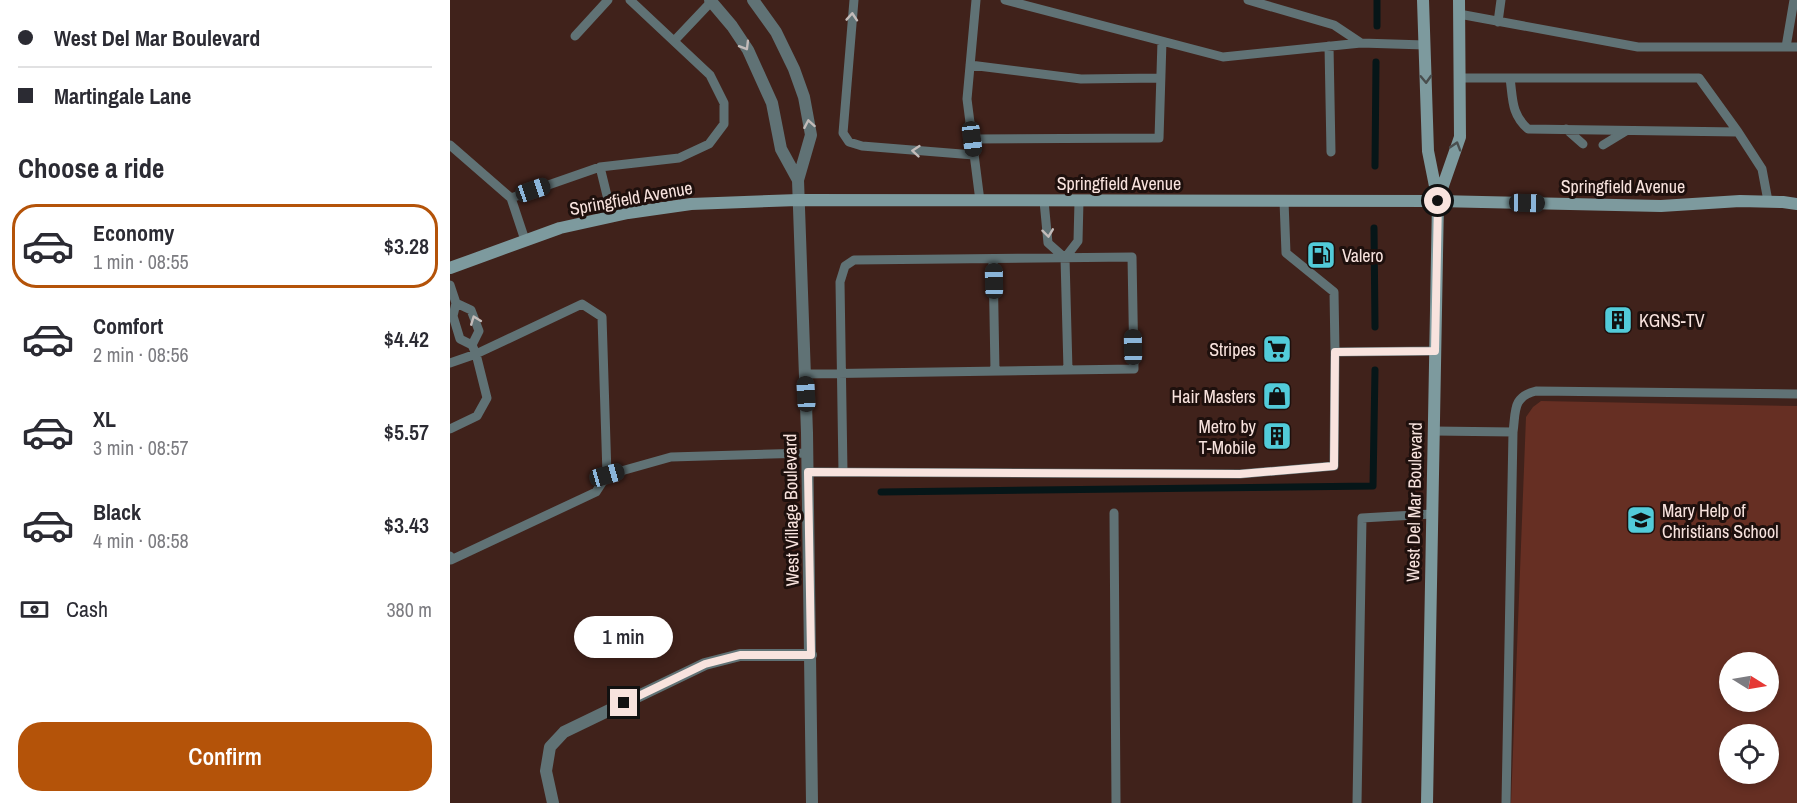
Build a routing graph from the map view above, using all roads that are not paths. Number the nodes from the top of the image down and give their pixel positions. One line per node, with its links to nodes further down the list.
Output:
1 (609, 0): 15 (lane)
2 (630, 0): 16 (lane)
3 (753, 0): 37 (street, West Village Boulevard, one-way to 3)
4 (854, 0): 35 (lane, one-way to 4)
5 (976, 0): 23 (lane)
6 (1005, 0): 17 (lane)
7 (1248, 0): 18 (lane)
8 (1423, 0): 19 (main road, West Del Mar Boulevard)
9 (1459, 0): 13 (main road, West Del Mar Boulevard)
10 (1501, 0): 14 (lane)
11 (1794, 0): 21 (lane)
12 (711, 1): 16 (lane); 37 (street, West Village Boulevard, one-way to 37)
13 (1459, 14): 14 (lane); 25 (main road, West Del Mar Boulevard)
14 (1498, 22): 21 (lane)
15 (575, 36)
16 (674, 41): 36 (lane)
17 (1162, 41): 20 (lane); 24 (lane)
18 (1361, 43): 19 (lane); 20 (lane)
19 (1425, 45): 44 (main road, West Del Mar Boulevard, one-way to 44)
20 (1329, 46): 34 (lane)
21 (1786, 47): 22 (lane)
22 (1797, 47)
23 (970, 65): 24 (lane); 30 (lane)
24 (1160, 78): 30 (lane)
25 (1460, 78): 26 (lane); 44 (main road, West Del Mar Boulevard, one-way to 25)
26 (1510, 78): 27 (lane); 29 (lane)
27 (1566, 129): 28 (lane); 31 (lane)
28 (1628, 130): 29 (lane); 33 (lane)
29 (1738, 132): 45 (lane)
30 (972, 139): 35 (lane)
31 (1583, 144)
32 (450, 145): 38 (lane)
33 (1602, 145)
34 (1331, 152)
35 (974, 155): 40 (lane)
36 (600, 168): 38 (lane); 47 (lane)
37 (798, 180): 39 (street, West Village Boulevard)
38 (511, 198): 48 (lane)
39 (798, 200): 40 (main road, Springfield Avenue); 47 (main road, Springfield Avenue); 60 (street, West Village Boulevard)
40 (981, 201): 41 (main road, Springfield Avenue)
41 (1044, 201): 42 (main road, Springfield Avenue); 49 (lane, one-way to 49)
42 (1079, 201): 43 (main road, Springfield Avenue); 49 (lane)
43 (1284, 201): 44 (main road, Springfield Avenue); 56 (lane)
44 (1438, 201): 45 (main road, Springfield Avenue); 55 (main road, West Del Mar Boulevard)
45 (1768, 201): 46 (main road, Springfield Avenue)
46 (1797, 204)
47 (612, 216): 48 (main road, Springfield Avenue)
48 (525, 240): 51 (main road, Springfield Avenue)
49 (1065, 258): 50 (lane); 58 (lane); 58 (lane)
50 (993, 259): 59 (lane); 61 (lane)
51 (450, 268)
52 (450, 285): 53 (lane)
53 (456, 303): 54 (lane); 54 (lane, one-way to 53)
54 (474, 349): 57 (lane); 63 (lane); 69 (lane)
55 (1435, 351): 56 (lane); 64 (main road, West Del Mar Boulevard)
56 (1335, 352): 68 (lane)
57 (450, 363)
58 (1068, 370): 59 (lane)
59 (996, 371): 61 (lane)
60 (805, 374): 61 (lane); 66 (street, West Village Boulevard)
61 (842, 374): 68 (lane)
62 (1797, 394): 65 (lane)
63 (450, 429)
64 (1434, 431): 65 (lane); 71 (main road, West Del Mar Boulevard)
65 (1513, 432): 79 (lane)
66 (808, 453): 67 (street, West Village Boulevard); 69 (lane)
67 (808, 472): 68 (lane); 73 (street, West Village Boulevard)
68 (843, 472)
69 (607, 475): 72 (lane)
70 (1114, 513): 76 (lane)
71 (1432, 514): 77 (lane); 78 (main road, West Del Mar Boulevard)
72 (450, 556)
73 (811, 655): 74 (street); 75 (street, West Village Boulevard)
74 (553, 803)
75 (812, 803)
76 (1116, 803)
77 (1357, 803)
78 (1427, 803)
79 (1506, 803)

